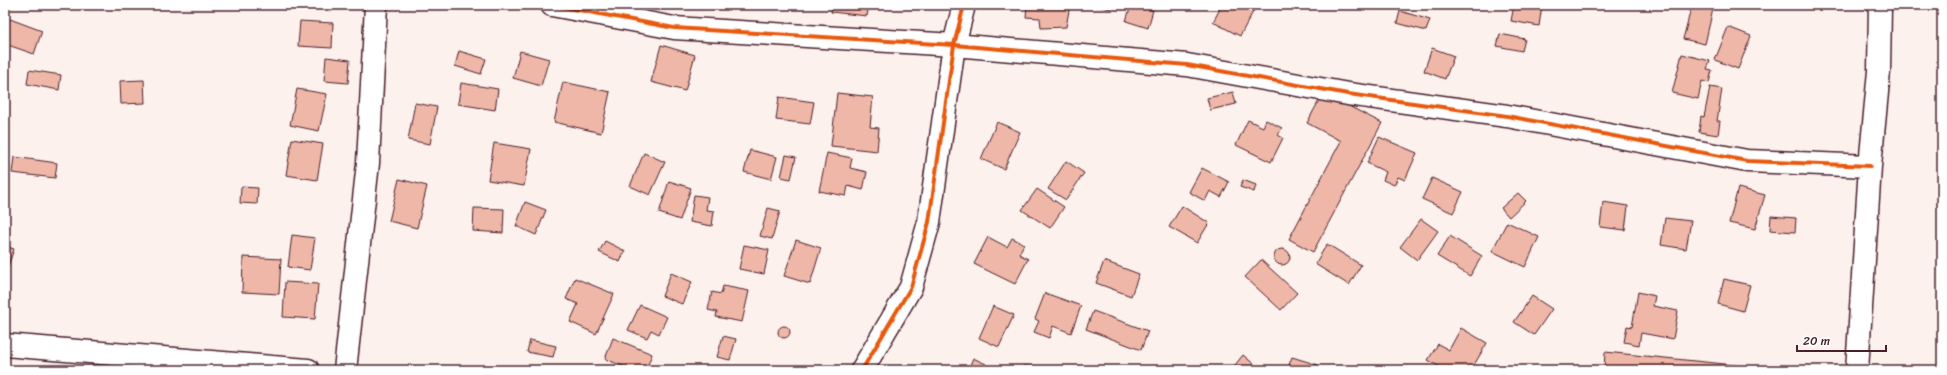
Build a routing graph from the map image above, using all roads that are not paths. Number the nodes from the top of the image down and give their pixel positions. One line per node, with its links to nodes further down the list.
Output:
1 (376, 5): 9 (street)
2 (552, 5): 5 (street)
3 (964, 5): 5 (street)
4 (1880, 5): 6 (street)
5 (954, 45): 6 (street); 10 (street)
6 (1870, 166): 11 (street)
7 (5, 345): 8 (street)
8 (308, 370)
9 (344, 370)
10 (862, 370)
11 (1858, 370)

